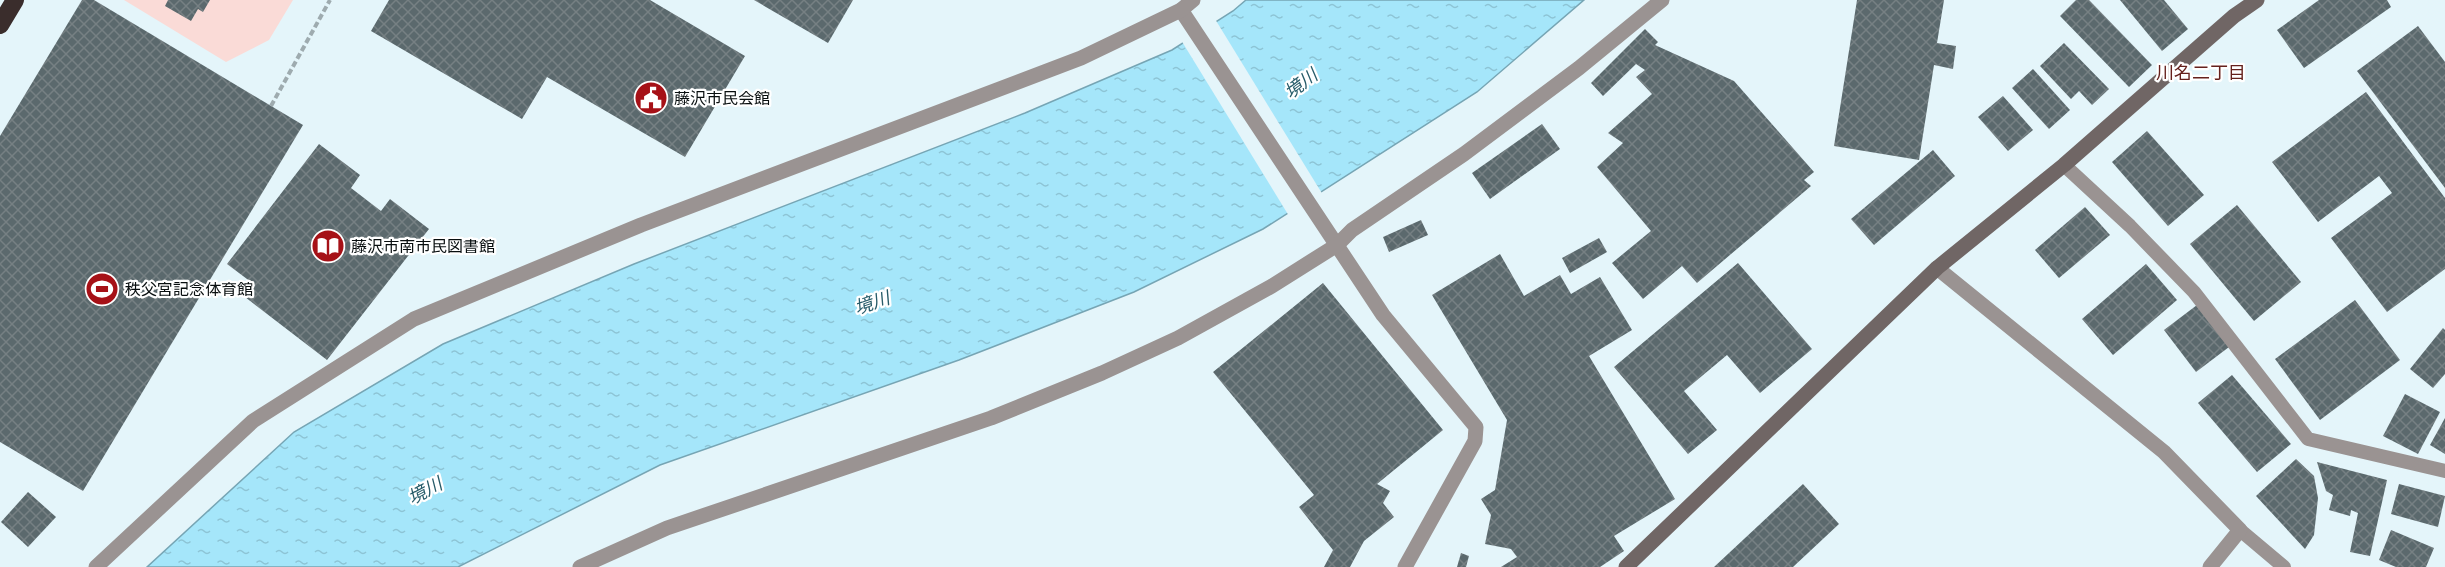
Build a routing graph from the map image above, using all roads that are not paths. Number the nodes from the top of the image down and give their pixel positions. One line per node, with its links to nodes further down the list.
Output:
1 (15, 0): 5 (highway)
2 (1662, 0): 7 (street)
3 (2257, 0): 6 (street)
4 (1187, 5): 7 (street); 11 (street)
5 (0, 25)
6 (2064, 165): 8 (street); 9 (lane)
7 (1337, 245): 12 (street); 13 (street)
8 (1936, 268): 10 (street); 14 (street)
9 (2445, 471)
10 (2240, 530): 15 (street); 16 (lane)
11 (96, 567)
12 (580, 567)
13 (1405, 567)
14 (1626, 567)
15 (2210, 567)
16 (2284, 567)

